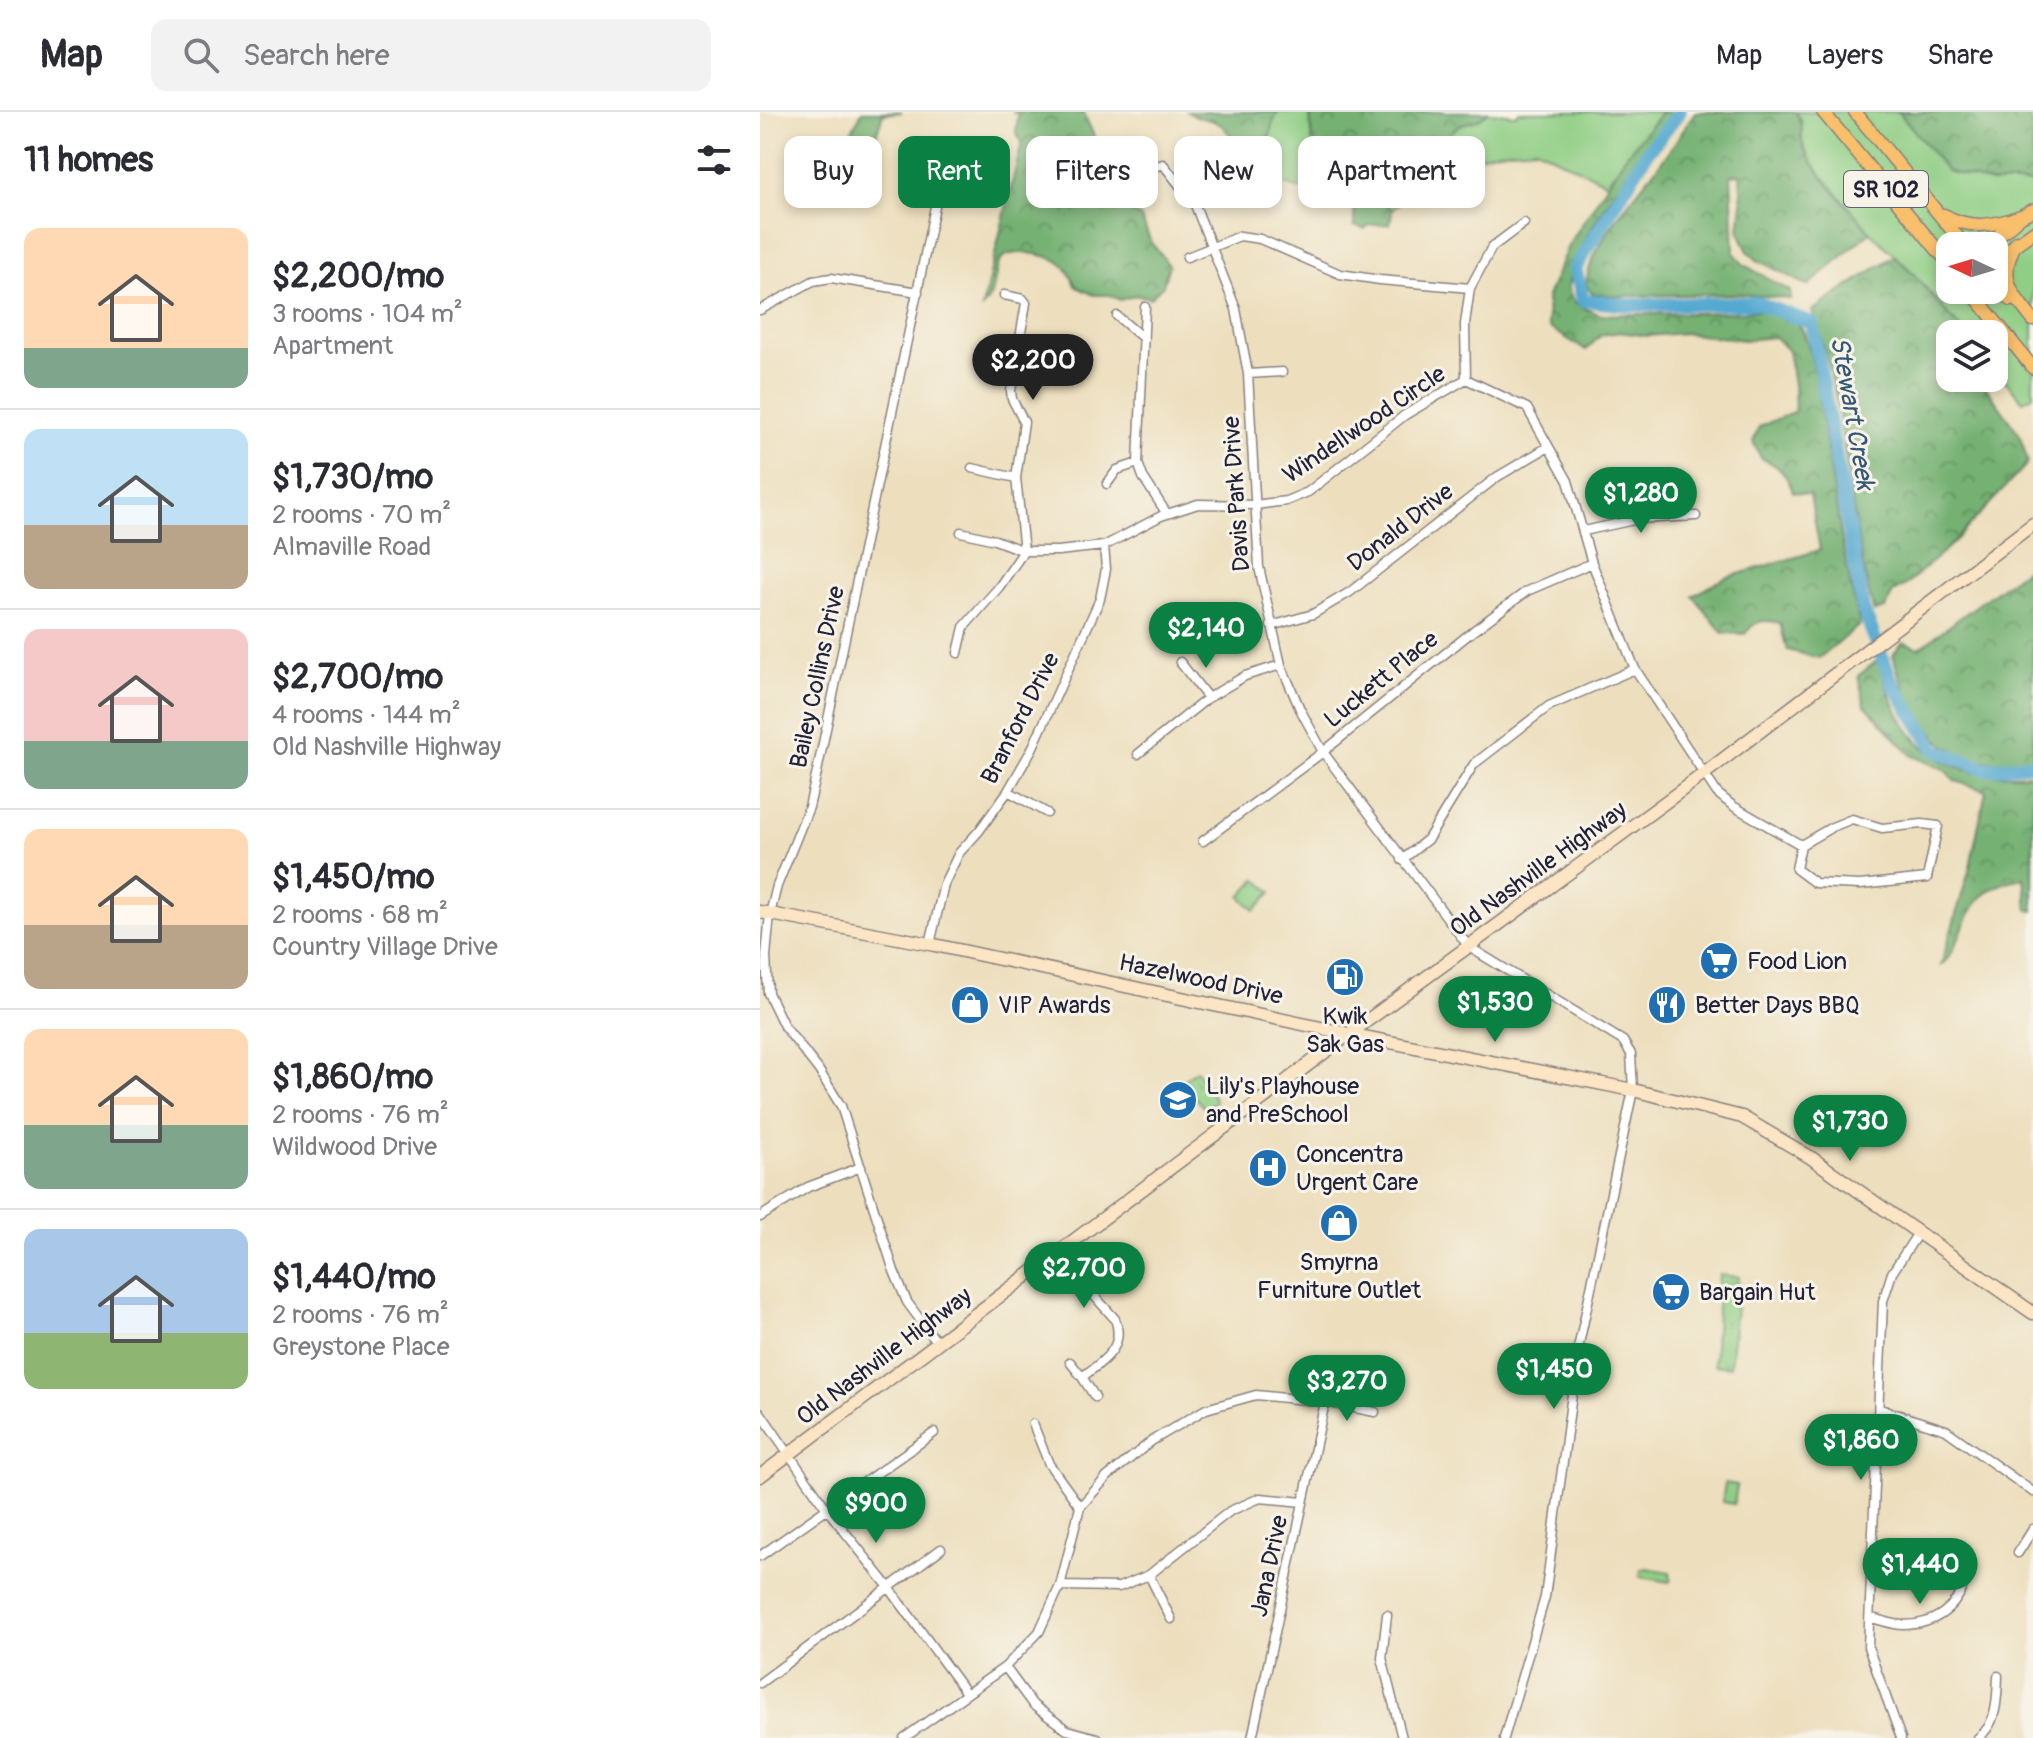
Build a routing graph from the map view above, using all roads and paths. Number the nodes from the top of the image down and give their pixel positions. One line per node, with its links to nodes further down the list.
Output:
1 (1823, 112): 13 (main road, SR 102)
2 (1855, 112): 5 (main road, SR 102)
3 (1158, 166): 12 (street, Davis Park Drive)
4 (935, 208): 17 (street, Bailey Collins Drive)
5 (1935, 209): 6 (main road); 8 (main road, SR 102)
6 (2027, 213): 9 (main road)
7 (1524, 223): 16 (street)
8 (1954, 232)
9 (2004, 232)
10 (2033, 232): 11 (main road)
11 (2017, 241): 14 (main road); 24 (main road)
12 (1212, 245): 15 (street); 16 (street); 29 (street, Davis Park Drive)
13 (1936, 248)
14 (2008, 248)
15 (1187, 257)
16 (1470, 288): 30 (street)
17 (918, 292): 22 (street); 59 (street, Bailey Collins Drive)
18 (1004, 295): 34 (street)
19 (2008, 297): 25 (main road)
20 (1981, 304): 27 (main road)
21 (1145, 307): 26 (street)
22 (760, 310)
23 (1117, 316): 26 (street)
24 (2033, 320)
25 (2033, 328)
26 (1144, 339): 32 (street)
27 (2033, 368)
28 (1282, 372): 29 (street)
29 (1248, 374): 36 (street, Davis Park Drive)
30 (1466, 379): 31 (street, Windellwood Circle); 36 (street, Windellwood Circle)
31 (1548, 447): 40 (street, Windellwood Circle); 45 (street, Donald Drive)
32 (1138, 463): 35 (street); 37 (street)
33 (972, 468): 34 (street)
34 (1016, 478): 43 (street)
35 (1107, 484)
36 (1255, 505): 37 (street, Windellwood Circle); 45 (street, Davis Park Drive)
37 (1167, 514): 42 (street, Windellwood Circle)
38 (1696, 516): 40 (street)
39 (2033, 524): 53 (main road, Old Nashville Highway)
40 (1584, 531): 44 (street, Windellwood Circle)
41 (961, 532): 43 (street, Windellwood Circle)
42 (1104, 546): 43 (street, Windellwood Circle); 54 (street, Branford Drive)
43 (1024, 551): 46 (street)
44 (1592, 563): 49 (street, Windellwood Circle); 51 (street, Luckett Place)
45 (1271, 626): 48 (street, Davis Park Drive)
46 (958, 653)
47 (1180, 662): 50 (street)
48 (1281, 665): 50 (street); 51 (street, Davis Park Drive)
49 (1635, 669): 53 (street, Windellwood Circle); 58 (street)
50 (1208, 698): 52 (street)
51 (1323, 752): 56 (street, Luckett Place); 58 (street, Davis Park Drive)
52 (1138, 754)
53 (1705, 773): 57 (street, Windellwood Circle); 61 (main road, Old Nashville Highway)
54 (1008, 791): 55 (street); 60 (street, Branford Drive)
55 (1047, 813)
56 (1203, 841)
57 (1801, 845): 57 (street)
58 (1402, 860): 61 (street, Davis Park Drive)
59 (765, 913): 60 (main road, Hazelwood Drive); 64 (street, Bailey Collins Drive)
60 (930, 944): 62 (main road, Hazelwood Drive)
61 (1469, 947): 62 (main road, Old Nashville Highway); 63 (street)
62 (1349, 1034): 63 (main road, Hazelwood Drive); 67 (main road, Old Nashville Highway)
63 (1633, 1090): 66 (main road, Hazelwood Drive); 104 (street)
64 (861, 1167): 65 (street); 69 (street, Bailey Collins Drive)
65 (760, 1217)
66 (1918, 1233): 68 (main road, Hazelwood Drive); 74 (street)
67 (1057, 1254): 69 (main road, Old Nashville Highway); 71 (street)
68 (2033, 1313)
69 (938, 1344): 79 (main road, Old Nashville Highway)
70 (1070, 1362): 71 (street)
71 (1082, 1377): 72 (street)
72 (1095, 1397)
73 (1325, 1402): 76 (street); 82 (street, Jana Drive); 83 (street)
74 (1880, 1409): 81 (street); 94 (street)
75 (760, 1412): 79 (street)
76 (1375, 1412)
77 (1033, 1424): 83 (street)
78 (934, 1433): 84 (street)
79 (790, 1454): 80 (main road, Old Nashville Highway); 84 (street)
80 (760, 1476)
81 (2033, 1492)
82 (1303, 1502): 89 (street); 102 (street, Jana Drive)
83 (1080, 1507): 92 (street)
84 (826, 1508): 88 (street); 91 (street)
85 (2033, 1529): 87 (street)
86 (941, 1549): 91 (street)
87 (2018, 1553)
88 (760, 1556)
89 (1149, 1575): 92 (street); 95 (street)
90 (1965, 1580): 94 (street)
91 (888, 1586): 98 (street); 99 (street)
92 (1060, 1586): 96 (street)
93 (1387, 1615): 103 (street)
94 (1871, 1618): 105 (street)
95 (1171, 1619)
96 (1005, 1667): 99 (street); 101 (street)
97 (1998, 1676): 106 (street)
98 (760, 1683)
99 (966, 1693): 100 (street)
100 (904, 1738)
101 (1097, 1738)
102 (1252, 1738)
103 (1402, 1738)
104 (1504, 1738)
105 (1901, 1738)
106 (1978, 1738)

